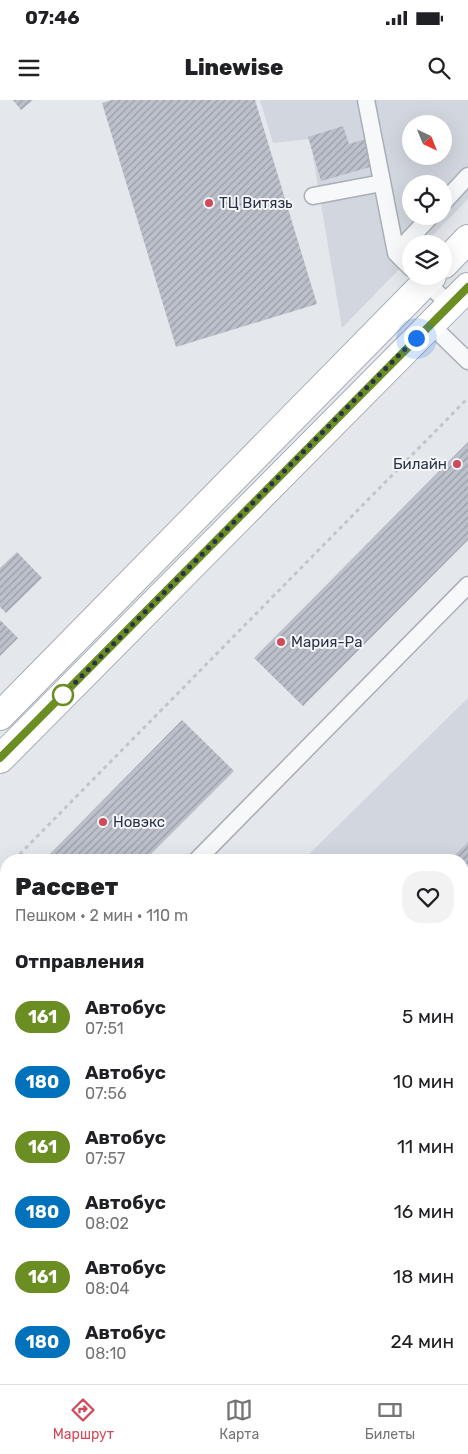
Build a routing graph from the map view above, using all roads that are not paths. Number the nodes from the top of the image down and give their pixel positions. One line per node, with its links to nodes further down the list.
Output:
1 (366, 100): 3 (lane)
2 (468, 176): 4 (lane)
3 (382, 183): 5 (lane); 8 (lane)
4 (452, 193)
5 (313, 196)
6 (422, 225): 8 (lane)
7 (468, 240): 9 (main road)
8 (396, 253): 10 (lane)
9 (452, 253)
10 (402, 257)
11 (415, 285): 17 (main road)
12 (444, 285): 13 (lane)
13 (459, 296): 14 (main road)
14 (430, 324): 15 (lane); 18 (main road)
15 (468, 361)
16 (468, 585): 19 (lane)
17 (0, 716)
18 (0, 758)
19 (203, 854)

